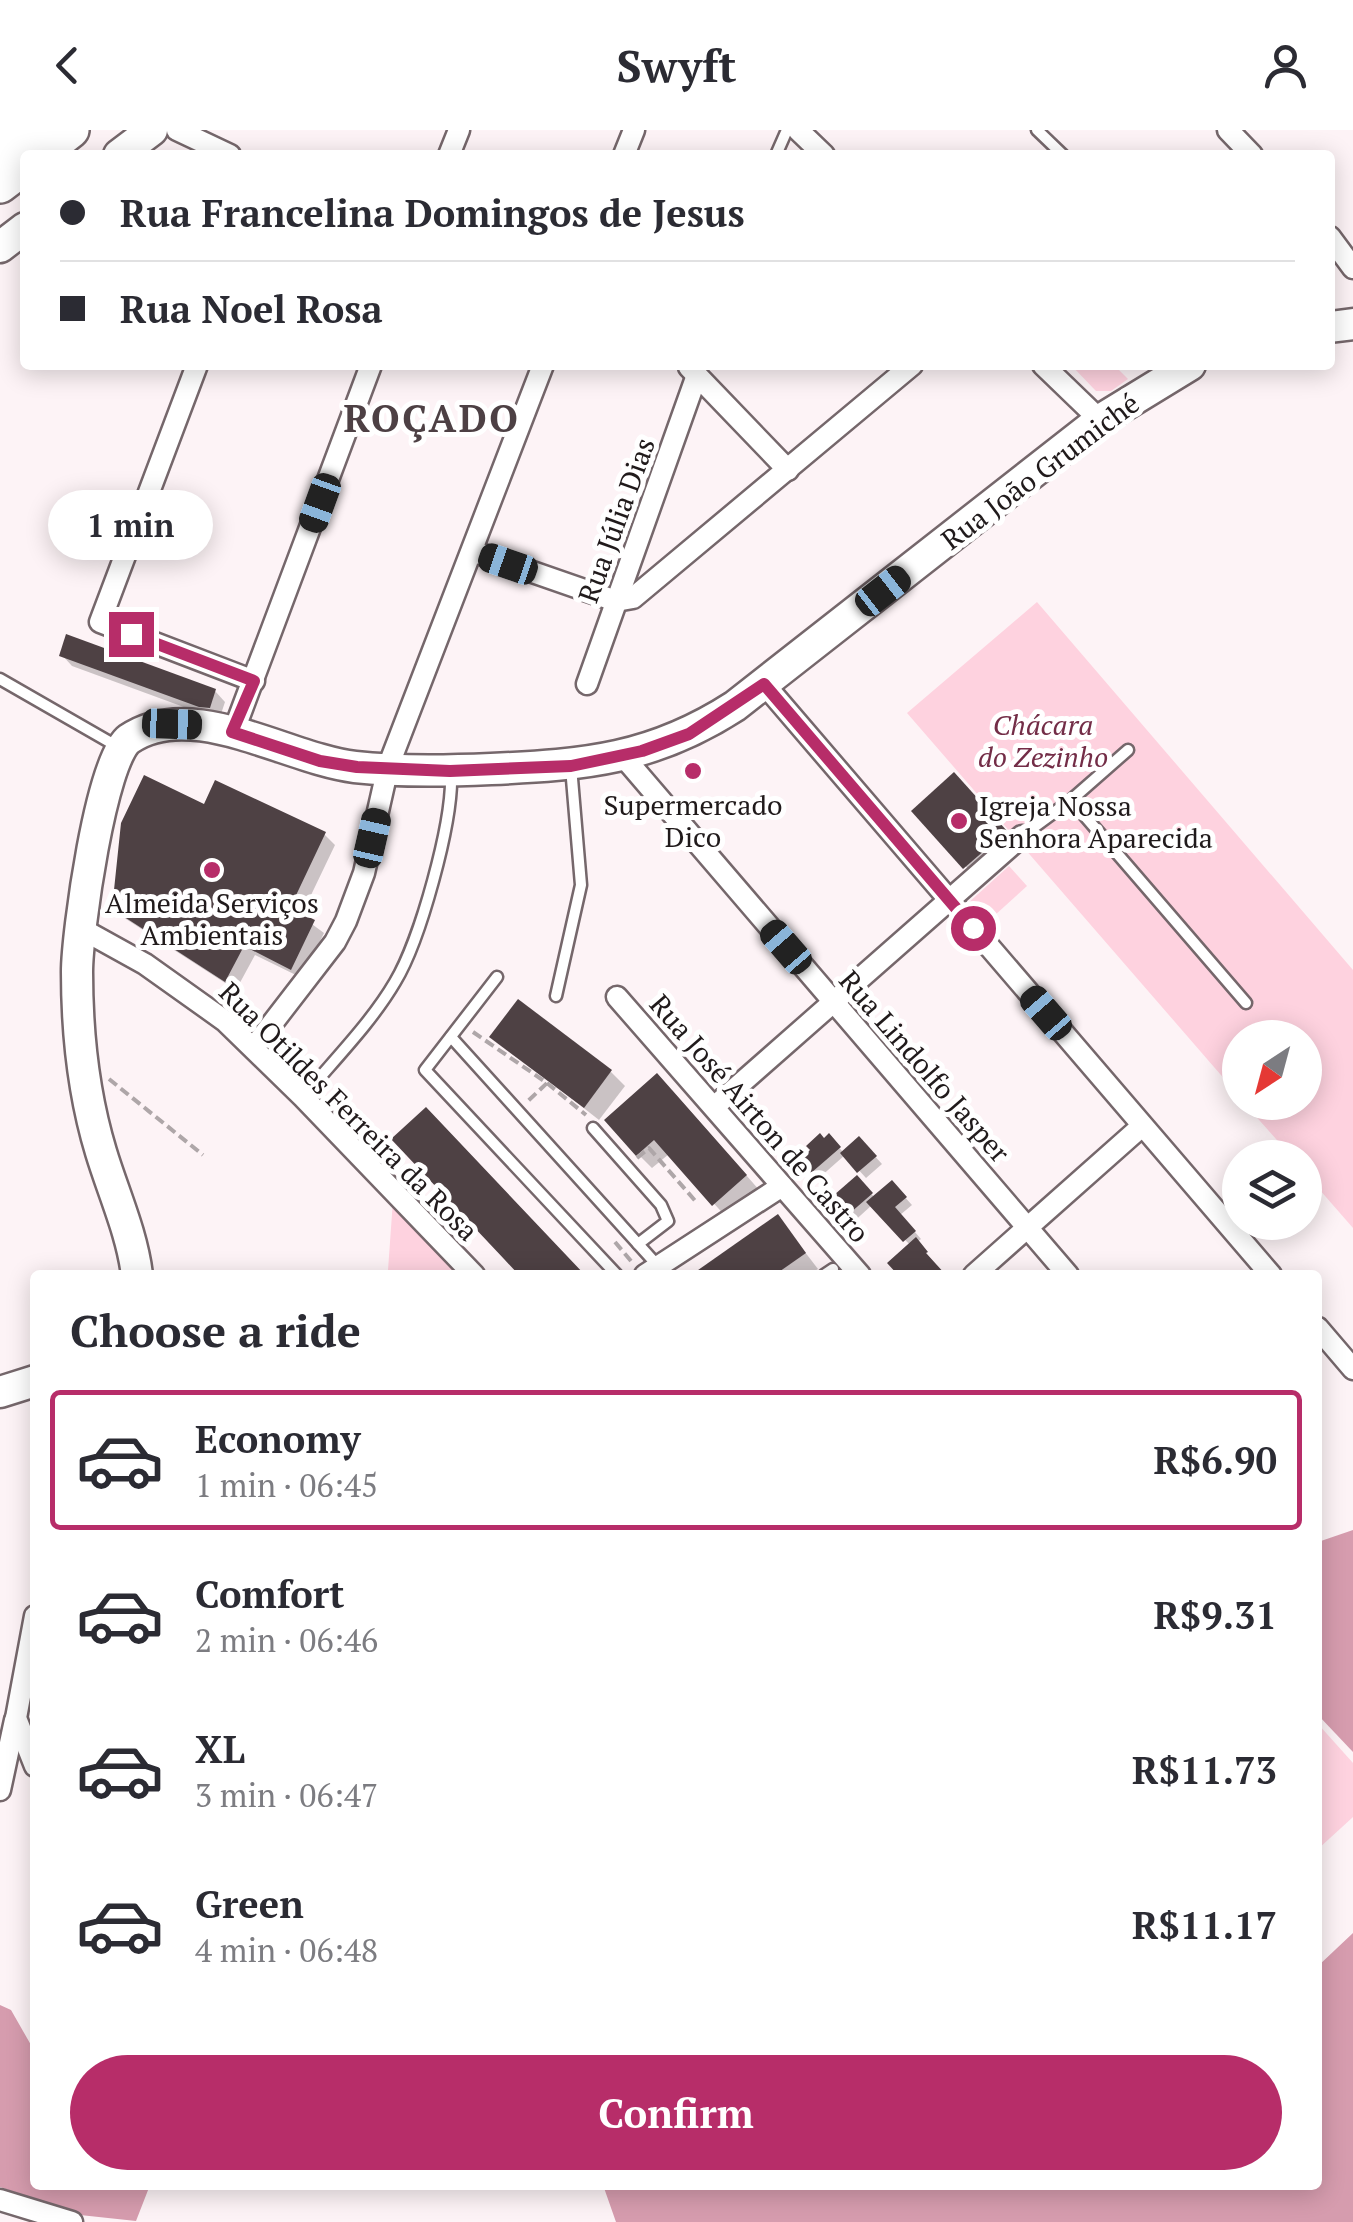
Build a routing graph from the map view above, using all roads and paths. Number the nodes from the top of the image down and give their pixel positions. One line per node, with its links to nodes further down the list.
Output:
1 (27, 130): 14 (highway)
2 (71, 130): 9 (highway)
3 (152, 130): 10 (main road)
4 (177, 130): 8 (street)
5 (798, 130): 11 (street)
6 (1037, 130): 12 (lane)
7 (1228, 130): 13 (street)
8 (219, 145)
9 (45, 150)
10 (126, 150)
11 (819, 150)
12 (1058, 150)
13 (1247, 150)
14 (0, 151)
15 (20, 170): 16 (highway)
16 (0, 185)
17 (20, 232): 19 (main road)
18 (1335, 245): 20 (street)
19 (0, 247)
20 (1353, 268)
21 (195, 370): 33 (street)
22 (370, 370): 33 (street)
23 (541, 370): 30 (street)
24 (692, 370): 29 (street); 31 (street, Rua Júlia Dias)
25 (906, 370): 29 (street)
26 (1048, 370): 28 (street)
27 (1182, 370): 28 (main road, Rua João Grumiché)
28 (1100, 420): 35 (main road, Rua João Grumiché)
29 (788, 470): 31 (street)
30 (472, 551): 31 (street); 41 (street)
31 (616, 601): 34 (street, Rua Júlia Dias)
32 (0, 679): 37 (lane)
33 (254, 681): 36 (street)
34 (587, 684)
35 (764, 684): 39 (main road, Rua João Grumiché); 45 (street)
36 (232, 732): 37 (main road, Rua João Grumiché); 41 (main road, Rua João Grumiché)
37 (120, 748): 46 (main road)
38 (1128, 750): 43 (lane)
39 (622, 755): 40 (main road, Rua João Grumiché); 50 (street, Rua Lindolfo Jasper)
40 (571, 766): 42 (main road, Rua João Grumiché); 48 (lane)
41 (388, 767): 42 (main road, Rua João Grumiché); 54 (street)
42 (450, 771): 56 (lane)
43 (1070, 800): 44 (lane); 51 (lane)
44 (1022, 836): 45 (street)
45 (949, 900): 50 (street); 59 (street)
46 (80, 928): 54 (street, Rua Otildes Ferreira da Rosa); 55 (main road)
47 (497, 978): 52 (lane)
48 (556, 996)
49 (617, 997): 57 (street, Rua José Airton de Castro)
50 (834, 1002): 57 (street); 63 (street, Rua Lindolfo Jasper)
51 (1246, 1003)
52 (461, 1024): 53 (lane); 58 (path)
53 (451, 1037): 58 (lane); 69 (lane)
54 (254, 1048): 56 (street, Rua Otildes Ferreira da Rosa)
55 (84, 1062): 61 (path); 67 (main road)
56 (303, 1096): 68 (street, Rua Otildes Ferreira da Rosa)
57 (714, 1107): 62 (street, Rua José Airton de Castro)
58 (518, 1111): 65 (lane)
59 (1142, 1126): 63 (street); 73 (street)
60 (593, 1128): 65 (lane)
61 (203, 1156)
62 (782, 1186): 66 (street); 70 (street, Rua José Airton de Castro)
63 (1027, 1228): 71 (street); 72 (street, Rua Lindolfo Jasper)
64 (614, 1242): 66 (path)
65 (638, 1244): 66 (lane)
66 (646, 1268)
67 (136, 1270)
68 (469, 1270)
69 (612, 1270)
70 (856, 1270)
71 (980, 1270)
72 (1064, 1270)
73 (1268, 1270)
74 (1322, 1333): 75 (street)
75 (1353, 1369)
76 (30, 1383): 77 (main road)
77 (0, 1392)
78 (29, 1678): 79 (street)
79 (16, 1718): 80 (street); 81 (street)
80 (30, 1753)
81 (0, 1790)
82 (0, 2200): 83 (street)
83 (72, 2222)

